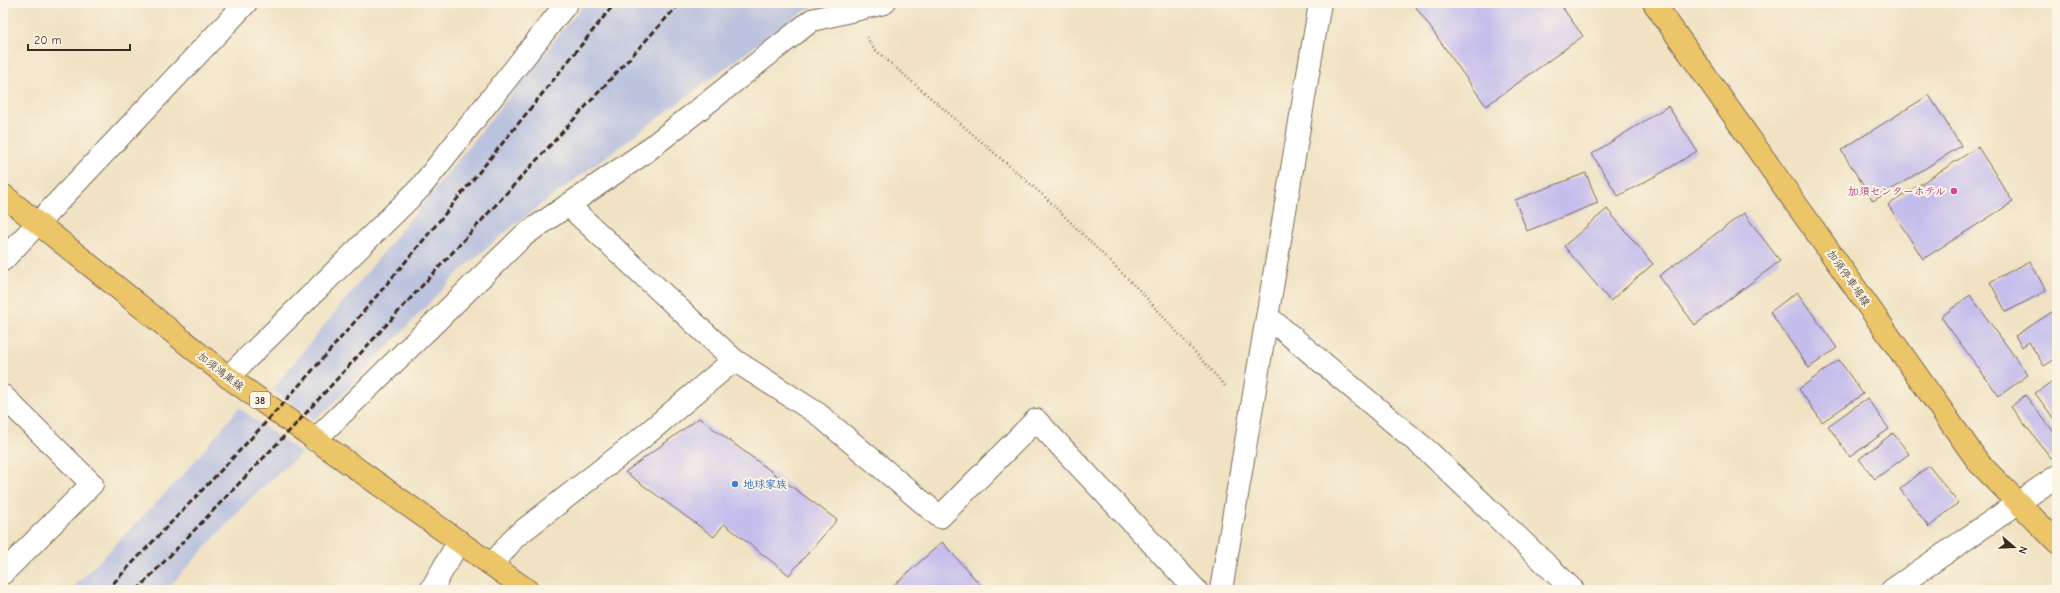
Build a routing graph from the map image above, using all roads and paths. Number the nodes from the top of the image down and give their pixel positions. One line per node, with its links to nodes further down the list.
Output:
1 (246, 3): 9 (street)
2 (567, 3): 13 (street)
3 (884, 3): 6 (street)
4 (1320, 3): 11 (street)
5 (1654, 3): 18 (main road, 加須停車場線)
6 (853, 10): 8 (street); 15 (path)
7 (3, 196): 9 (main road, 加須鴻巣線 / 38)
8 (568, 205): 12 (street); 16 (street)
9 (36, 223): 10 (street); 13 (main road, 加須鴻巣線 / 38)
10 (3, 260)
11 (1268, 317): 15 (street); 27 (street)
12 (734, 360): 21 (street); 25 (street)
13 (228, 377): 16 (main road, 加須鴻巣線 / 38)
14 (3, 396): 22 (street)
15 (1251, 407): 26 (street)
16 (315, 440): 19 (main road, 加須鴻巣線 / 38)
17 (2057, 476): 18 (street)
18 (2018, 504): 20 (main road, 加須停車場線); 28 (street)
19 (459, 541): 21 (main road, 加須鴻巣線 / 38); 23 (street)
20 (2057, 542)
21 (492, 564): 24 (main road, 加須鴻巣線 / 38)
22 (3, 573)
23 (431, 590)
24 (527, 590)
25 (1196, 590)
26 (1221, 590)
27 (1574, 590)
28 (1892, 590)

